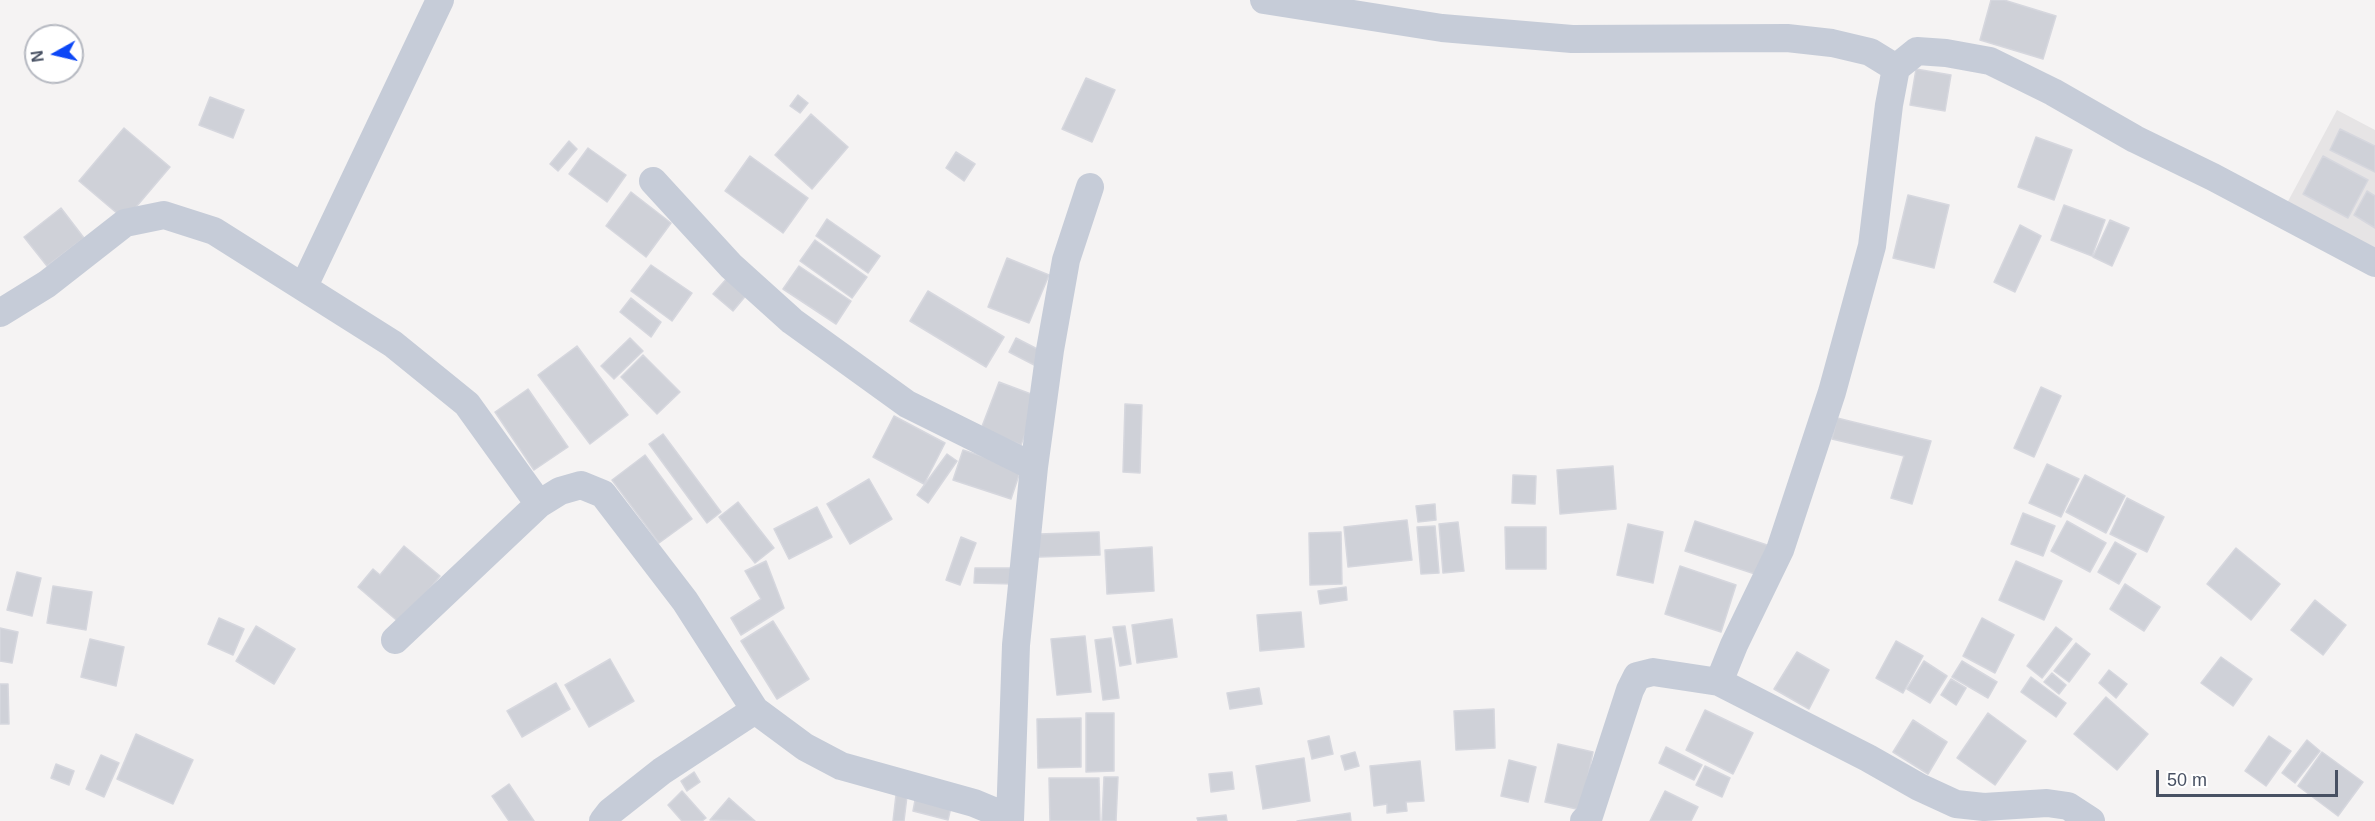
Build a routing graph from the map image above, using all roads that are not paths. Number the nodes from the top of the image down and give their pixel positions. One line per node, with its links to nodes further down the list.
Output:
1 (440, 0): 7 (street)
2 (1264, 0): 3 (street)
3 (1896, 68): 6 (street); 12 (street)
4 (653, 181): 9 (street)
5 (1090, 187): 9 (street)
6 (2374, 261)
7 (304, 286): 8 (street); 10 (street)
8 (0, 313)
9 (1034, 467): 14 (street)
10 (539, 504): 11 (street); 13 (street)
11 (395, 640)
12 (1719, 682): 16 (street); 17 (street)
13 (755, 710): 14 (street); 15 (street)
14 (1011, 819)
15 (603, 821)
16 (1584, 821)
17 (2091, 821)

